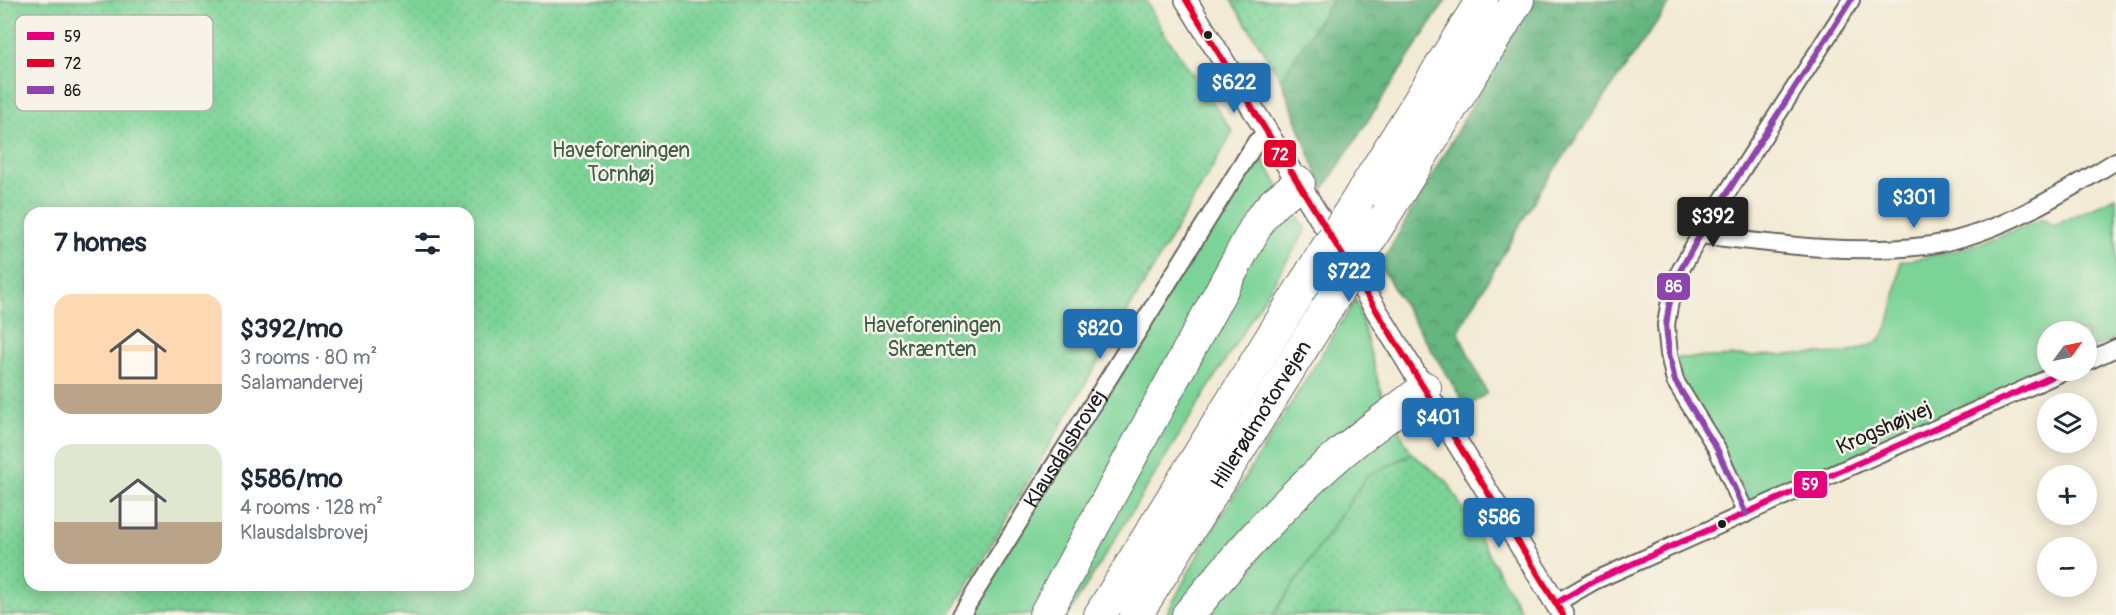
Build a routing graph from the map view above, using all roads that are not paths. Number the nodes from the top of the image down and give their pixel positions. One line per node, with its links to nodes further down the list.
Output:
1 (1186, 0): 5 (street)
2 (1482, 0): 14 (highway, Hillerødmotorvejen, bridge)
3 (1518, 0): 16 (highway, Hillerødmotorvejen, bridge)
4 (1851, 0): 8 (street)
5 (1268, 132): 7 (street); 17 (street, Klausdalsbrovej)
6 (2116, 161): 8 (street)
7 (1299, 183): 12 (street); 18 (highway)
8 (1700, 235): 13 (street)
9 (2116, 348): 10 (street)
10 (2097, 357)
11 (2042, 381): 13 (street, Krogshøjvej)
12 (1425, 388): 15 (street); 21 (highway)
13 (1746, 514): 15 (street, Krogshøjvej)
14 (1153, 530): 19 (highway); 20 (highway, Hillerødmotorvejen)
15 (1560, 609)
16 (1141, 610)
17 (961, 615)
18 (1045, 615)
19 (1079, 615)
20 (1100, 615)
21 (1188, 615)

